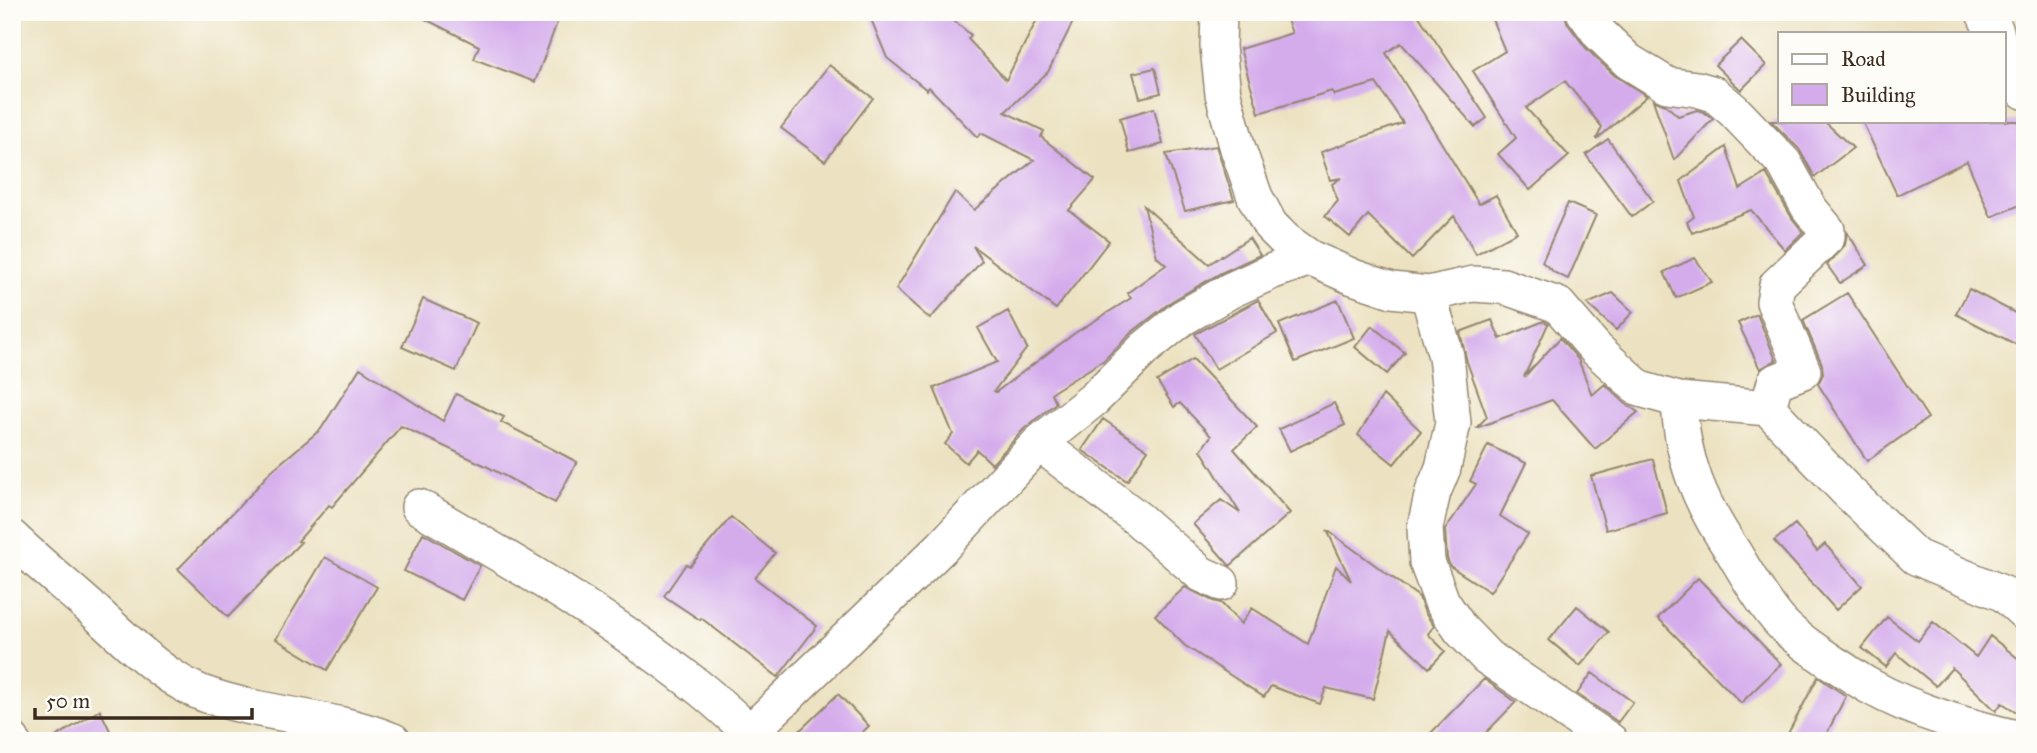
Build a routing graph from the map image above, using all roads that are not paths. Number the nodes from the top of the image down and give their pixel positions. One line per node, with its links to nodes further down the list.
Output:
1 (1219, 12): 7 (street)
2 (1584, 12): 10 (street)
3 (1984, 12): 4 (main road)
4 (1995, 32)
5 (2006, 53): 6 (main road)
6 (2025, 90)
7 (1310, 258): 8 (street); 11 (street)
8 (1428, 294): 9 (street); 19 (street)
9 (1679, 400): 10 (street); 17 (street)
10 (1768, 408): 15 (street)
11 (1039, 443): 14 (street); 16 (street)
12 (419, 507): 16 (street)
13 (12, 538): 18 (street)
14 (1221, 583)
15 (2025, 613)
16 (746, 736)
17 (2025, 740)
18 (393, 741)
19 (1610, 741)

